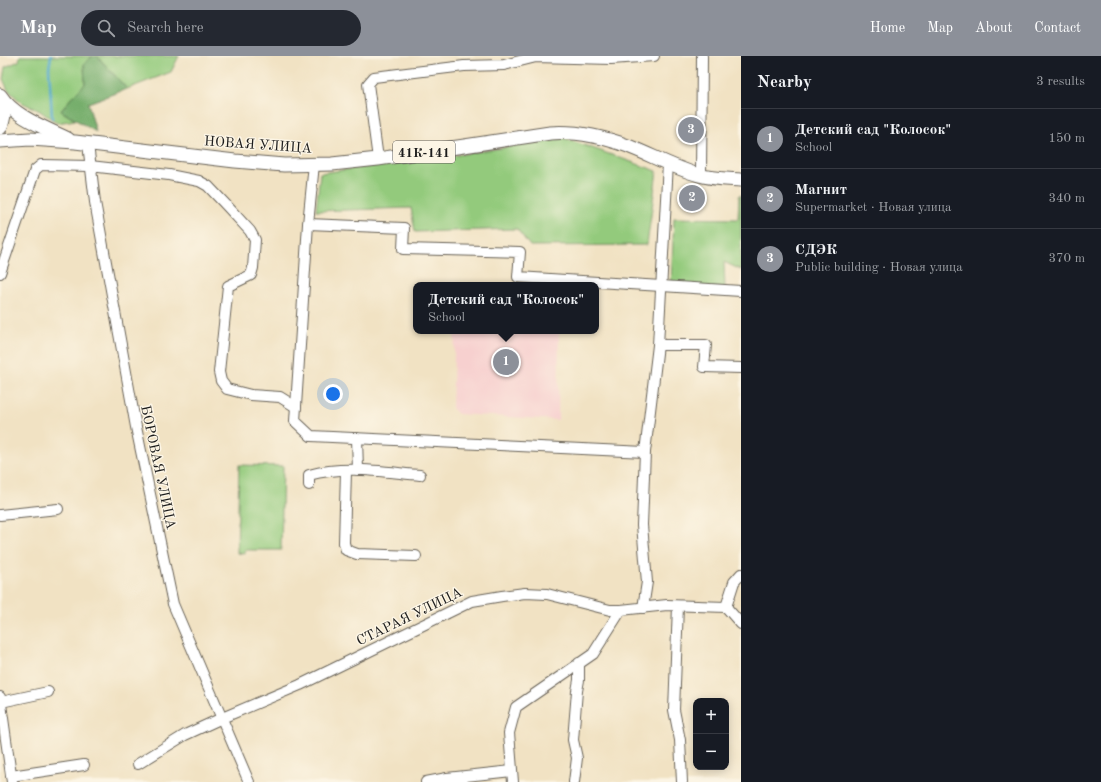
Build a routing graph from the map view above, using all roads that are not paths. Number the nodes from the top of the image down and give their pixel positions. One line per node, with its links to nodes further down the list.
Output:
1 (654, 56): 3 (street)
2 (702, 56): 12 (street)
3 (464, 61): 8 (street)
4 (1, 97): 5 (main road, 41К-141); 7 (main road, 41К-141)
5 (0, 128)
6 (0, 142): 7 (main road, 41К-141)
7 (82, 143): 10 (main road, НОВАЯ УЛИЦА / 41К-141); 11 (street, БОРОВАЯ УЛИЦА)
8 (378, 159): 9 (main road, НОВАЯ УЛИЦА / 41К-141); 10 (main road, НОВАЯ УЛИЦА / 41К-141)
9 (668, 163): 12 (main road, НОВАЯ УЛИЦА / 41К-141); 16 (street)
10 (314, 164): 14 (street)
11 (90, 166): 15 (street); 20 (street); 39 (street, БОРОВАЯ УЛИЦА)
12 (701, 175): 13 (main road, НОВАЯ УЛИЦА / 41К-141)
13 (741, 180)
14 (308, 224): 16 (street); 20 (street)
15 (0, 273)
16 (661, 285): 17 (street); 18 (street)
17 (741, 291)
18 (658, 345): 19 (street); 22 (street)
19 (741, 368)
20 (296, 407): 21 (street)
21 (357, 438): 22 (street); 23 (street)
22 (645, 452): 33 (street)
23 (358, 470): 24 (street); 25 (street)
24 (346, 471): 26 (street); 29 (street)
25 (420, 475)
26 (309, 485)
27 (58, 510): 28 (street)
28 (0, 515)
29 (416, 556)
30 (741, 574): 32 (street)
31 (678, 606): 32 (street, СТАРАЯ УЛИЦА); 33 (street, СТАРАЯ УЛИЦА); 49 (street)
32 (726, 607): 35 (street)
33 (643, 608): 34 (street, СТАРАЯ УЛИЦА)
34 (621, 610): 36 (street); 39 (street, СТАРАЯ УЛИЦА)
35 (741, 624)
36 (579, 664): 42 (street); 48 (street)
37 (48, 692): 38 (street)
38 (0, 700): 43 (street)
39 (222, 718): 41 (street, СТАРАЯ УЛИЦА); 45 (street, БОРОВАЯ УЛИЦА)
40 (84, 764): 43 (street)
41 (138, 764)
42 (512, 771): 44 (street); 47 (street)
43 (11, 779)
44 (469, 779): 46 (street)
45 (249, 782)
46 (426, 782)
47 (513, 782)
48 (574, 782)
49 (682, 782)

